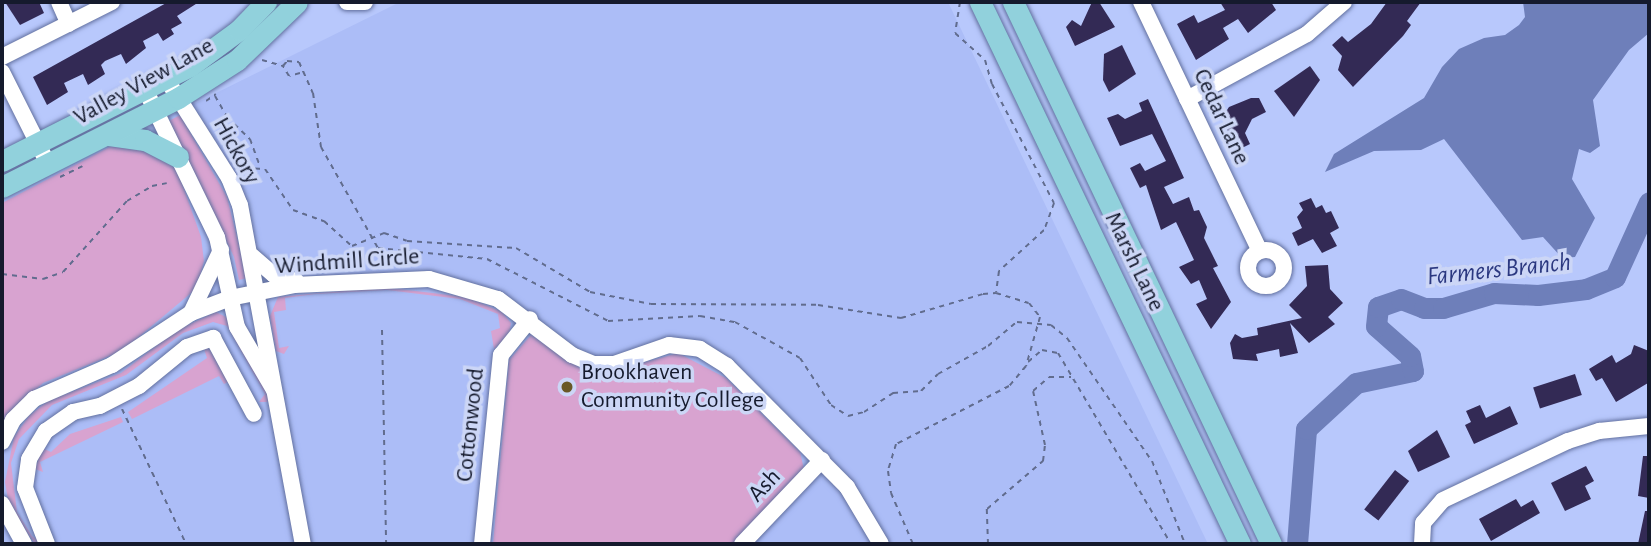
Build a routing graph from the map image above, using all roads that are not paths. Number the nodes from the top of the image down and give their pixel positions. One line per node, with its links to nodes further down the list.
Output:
1 (59, 2): 11 (street)
2 (112, 2): 11 (street)
3 (266, 2): 14 (main road, Valley View Lane)
4 (297, 2): 16 (main road, Valley View Lane)
5 (348, 2): 6 (street)
6 (365, 2)
7 (980, 2): 45 (main road, Marsh Lane)
8 (1013, 2): 46 (main road, Marsh Lane)
9 (1141, 2): 17 (street, Cedar Lane)
10 (1345, 2): 17 (street)
11 (69, 24): 12 (street)
12 (2, 57)
13 (2, 72): 20 (street)
14 (167, 80): 15 (main road, Valley View Lane); 16 (street, Hickory)
15 (146, 91): 18 (street, Hickory); 20 (main road, Valley View Lane)
16 (178, 98): 18 (main road, Valley View Lane); 27 (street, Hickory)
17 (1187, 99): 26 (street, Cedar Lane)
18 (156, 111): 19 (main road, Valley View Lane); 21 (street, Hickory)
19 (107, 135): 21 (main road); 23 (main road, Valley View Lane)
20 (37, 143): 22 (main road, Valley View Lane); 23 (street)
21 (178, 157): 25 (street, Hickory)
22 (2, 161)
23 (48, 164): 24 (main road, Valley View Lane)
24 (2, 187)
25 (220, 250): 30 (street, Hickory); 31 (street)
26 (1260, 251)
27 (252, 256): 28 (street); 29 (street, Hickory)
28 (305, 284): 29 (street, Windmill Circle); 32 (street, Windmill Circle)
29 (259, 290): 30 (street, Windmill Circle); 33 (street, Hickory)
30 (230, 298): 31 (street, Windmill Circle); 33 (street, Hickory)
31 (191, 313): 36 (street, Windmill Circle)
32 (530, 320): 37 (street, Windmill Circle); 42 (street, Cottonwood)
33 (277, 395): 41 (street, Hickory)
34 (254, 414): 40 (street)
35 (1649, 426): 47 (street)
36 (2, 442)
37 (822, 460): 43 (street, Ash); 44 (street, Windmill Circle)
38 (4, 515): 39 (street)
39 (24, 544)
40 (47, 544)
41 (303, 544)
42 (482, 544)
43 (742, 544)
44 (881, 544)
45 (1240, 544)
46 (1271, 544)
47 (1422, 544)

